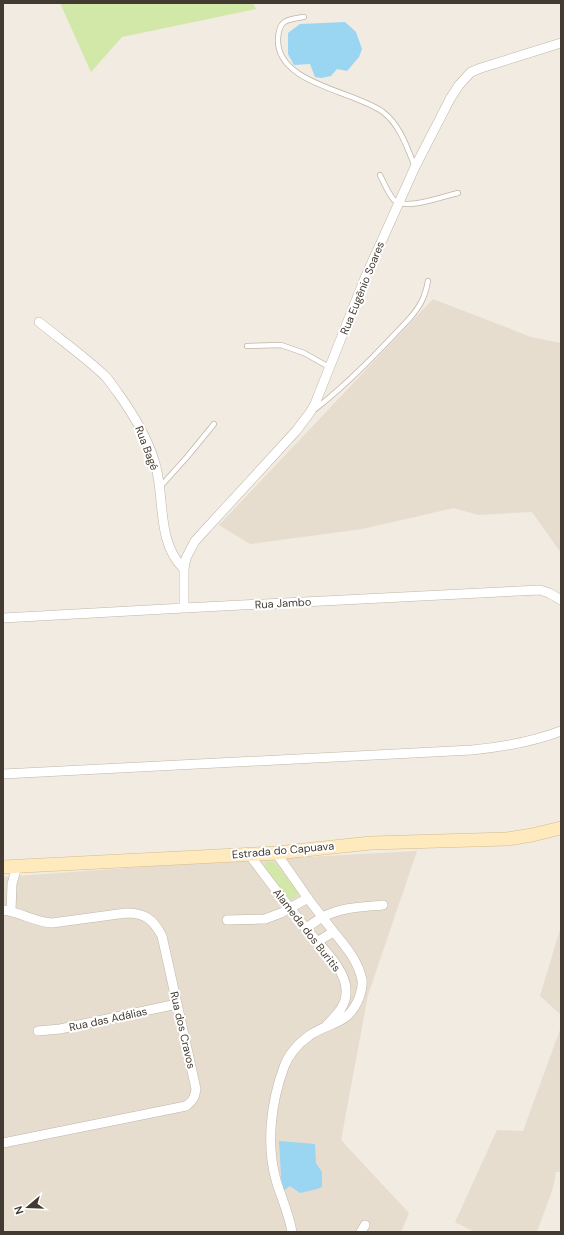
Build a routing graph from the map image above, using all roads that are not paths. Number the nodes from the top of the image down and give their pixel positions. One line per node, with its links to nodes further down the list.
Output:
1 (304, 17): 3 (lane)
2 (561, 43): 3 (street, Rua Eugênio Soares)
3 (415, 167): 6 (street, Rua Eugênio Soares)
4 (380, 175): 6 (lane)
5 (458, 193): 6 (lane)
6 (399, 203): 10 (street, Rua Eugênio Soares)
7 (428, 280): 11 (lane)
8 (40, 322): 13 (street, Rua Bagé)
9 (247, 346): 10 (lane)
10 (329, 367): 11 (street, Rua Eugênio Soares)
11 (309, 414): 14 (street, Rua Eugênio Soares)
12 (214, 424): 13 (lane)
13 (160, 487): 14 (street, Rua Bagé)
14 (184, 569): 16 (street)
15 (561, 600): 16 (street, Rua Jambo)
16 (184, 608): 17 (street, Rua Jambo)
17 (3, 618)
18 (561, 731): 19 (street)
19 (3, 774)
20 (561, 828): 21 (main road, Estrada do Capuava)
21 (276, 853): 22 (main road, Estrada do Capuava); 25 (street, Alameda dos Buritis)
22 (248, 854): 23 (main road, Estrada do Capuava); 27 (street, Alameda dos Buritis)
23 (17, 866): 24 (main road, Estrada do Capuava); 28 (street)
24 (3, 867)
25 (308, 898): 27 (street); 29 (street, Alameda dos Buritis)
26 (383, 905): 29 (street)
27 (290, 908): 30 (street); 31 (street, Alameda dos Buritis)
28 (7, 910): 34 (street, Rua dos Cravos)
29 (322, 917): 31 (street); 32 (street, Alameda dos Buritis)
30 (227, 920)
31 (305, 928): 33 (street, Alameda dos Buritis)
32 (333, 932): 33 (street); 35 (street, Alameda dos Buritis)
33 (317, 942): 35 (street, Alameda dos Buritis)
34 (177, 1004): 36 (street, Rua das Adálias); 37 (street, Rua dos Cravos)
35 (325, 1027): 38 (street)
36 (38, 1031)
37 (3, 1143)
38 (292, 1232)

